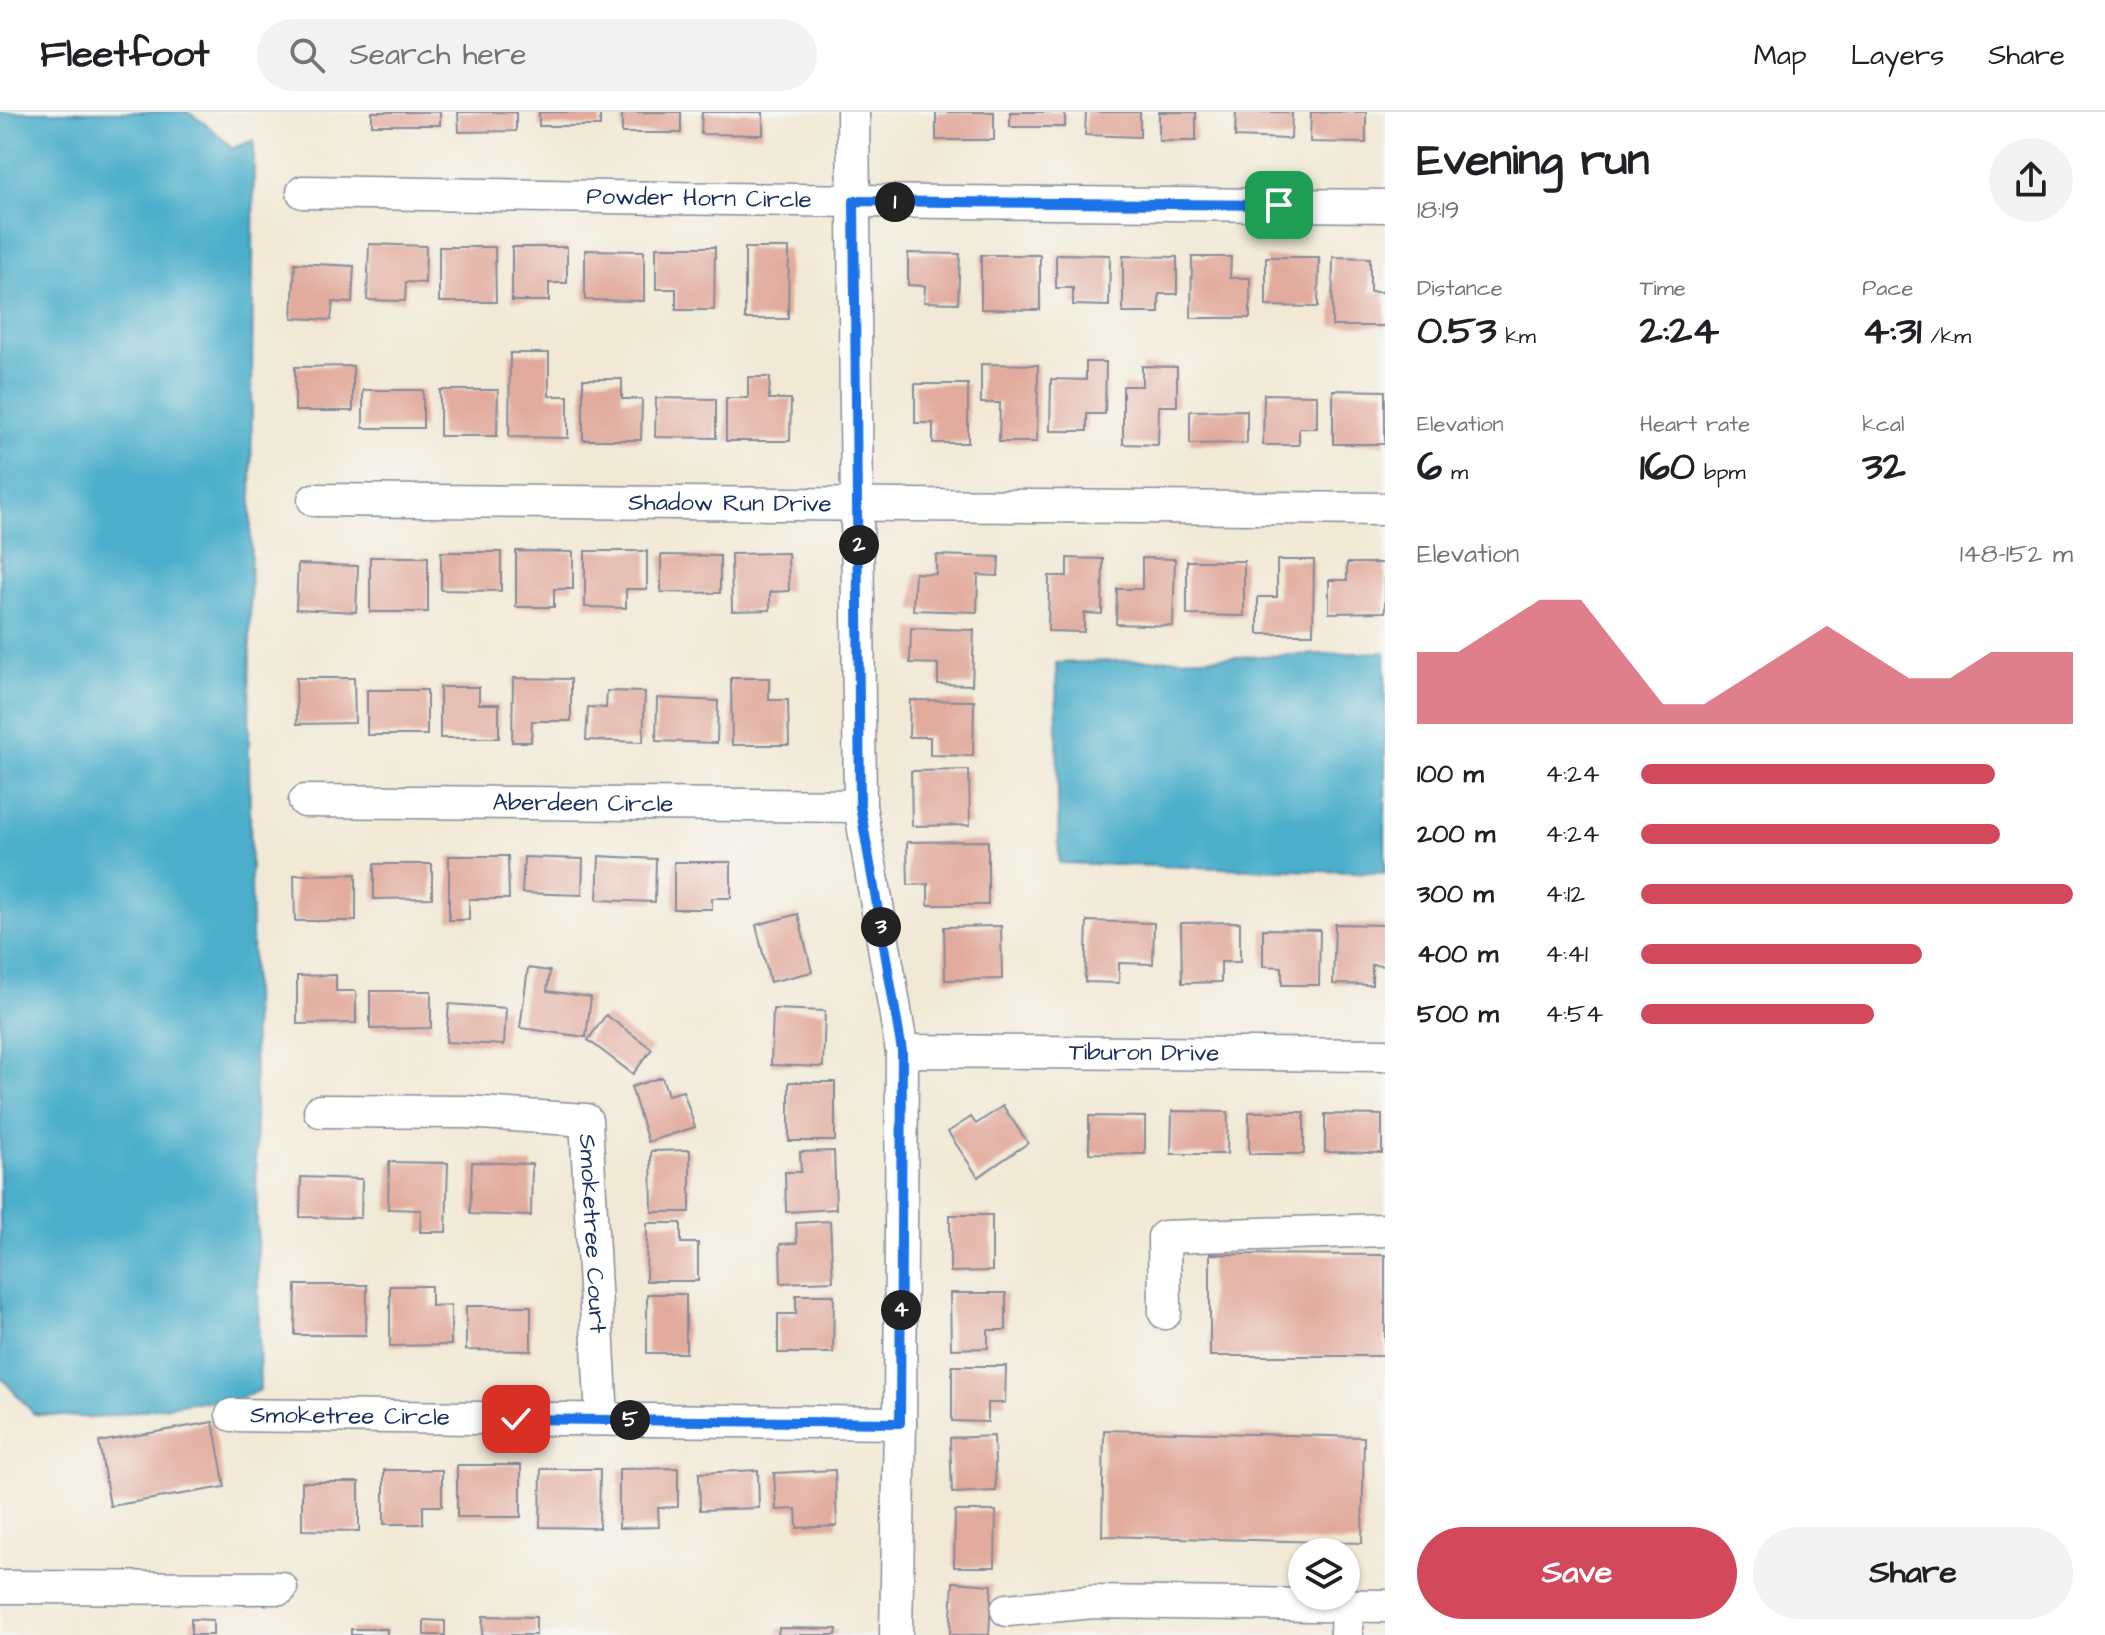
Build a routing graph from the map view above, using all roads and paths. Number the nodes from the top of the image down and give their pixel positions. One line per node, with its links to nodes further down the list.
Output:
1 (853, 112): 3 (street)
2 (303, 192): 3 (street, Powder Horn Circle)
3 (854, 201): 4 (street, Powder Horn Circle); 6 (street)
4 (1385, 206)
5 (314, 500): 6 (street, Shadow Run Drive)
6 (858, 504): 7 (street, Shadow Run Drive); 9 (street)
7 (1385, 509)
8 (305, 801): 9 (street, Aberdeen Circle)
9 (860, 806): 10 (street)
10 (902, 1051): 11 (street, Tiburon Drive); 17 (street)
11 (1385, 1055)
12 (320, 1111): 16 (street, Smoketree Court)
13 (1385, 1230): 14 (street)
14 (1165, 1313)
15 (232, 1415): 16 (street, Smoketree Circle)
16 (602, 1419): 17 (street, Smoketree Circle)
17 (900, 1423): 23 (street)
18 (0, 1587): 19 (street)
19 (281, 1588)
20 (1385, 1606): 22 (street)
21 (1007, 1610): 22 (street)
22 (1347, 1620)
23 (896, 1635)

